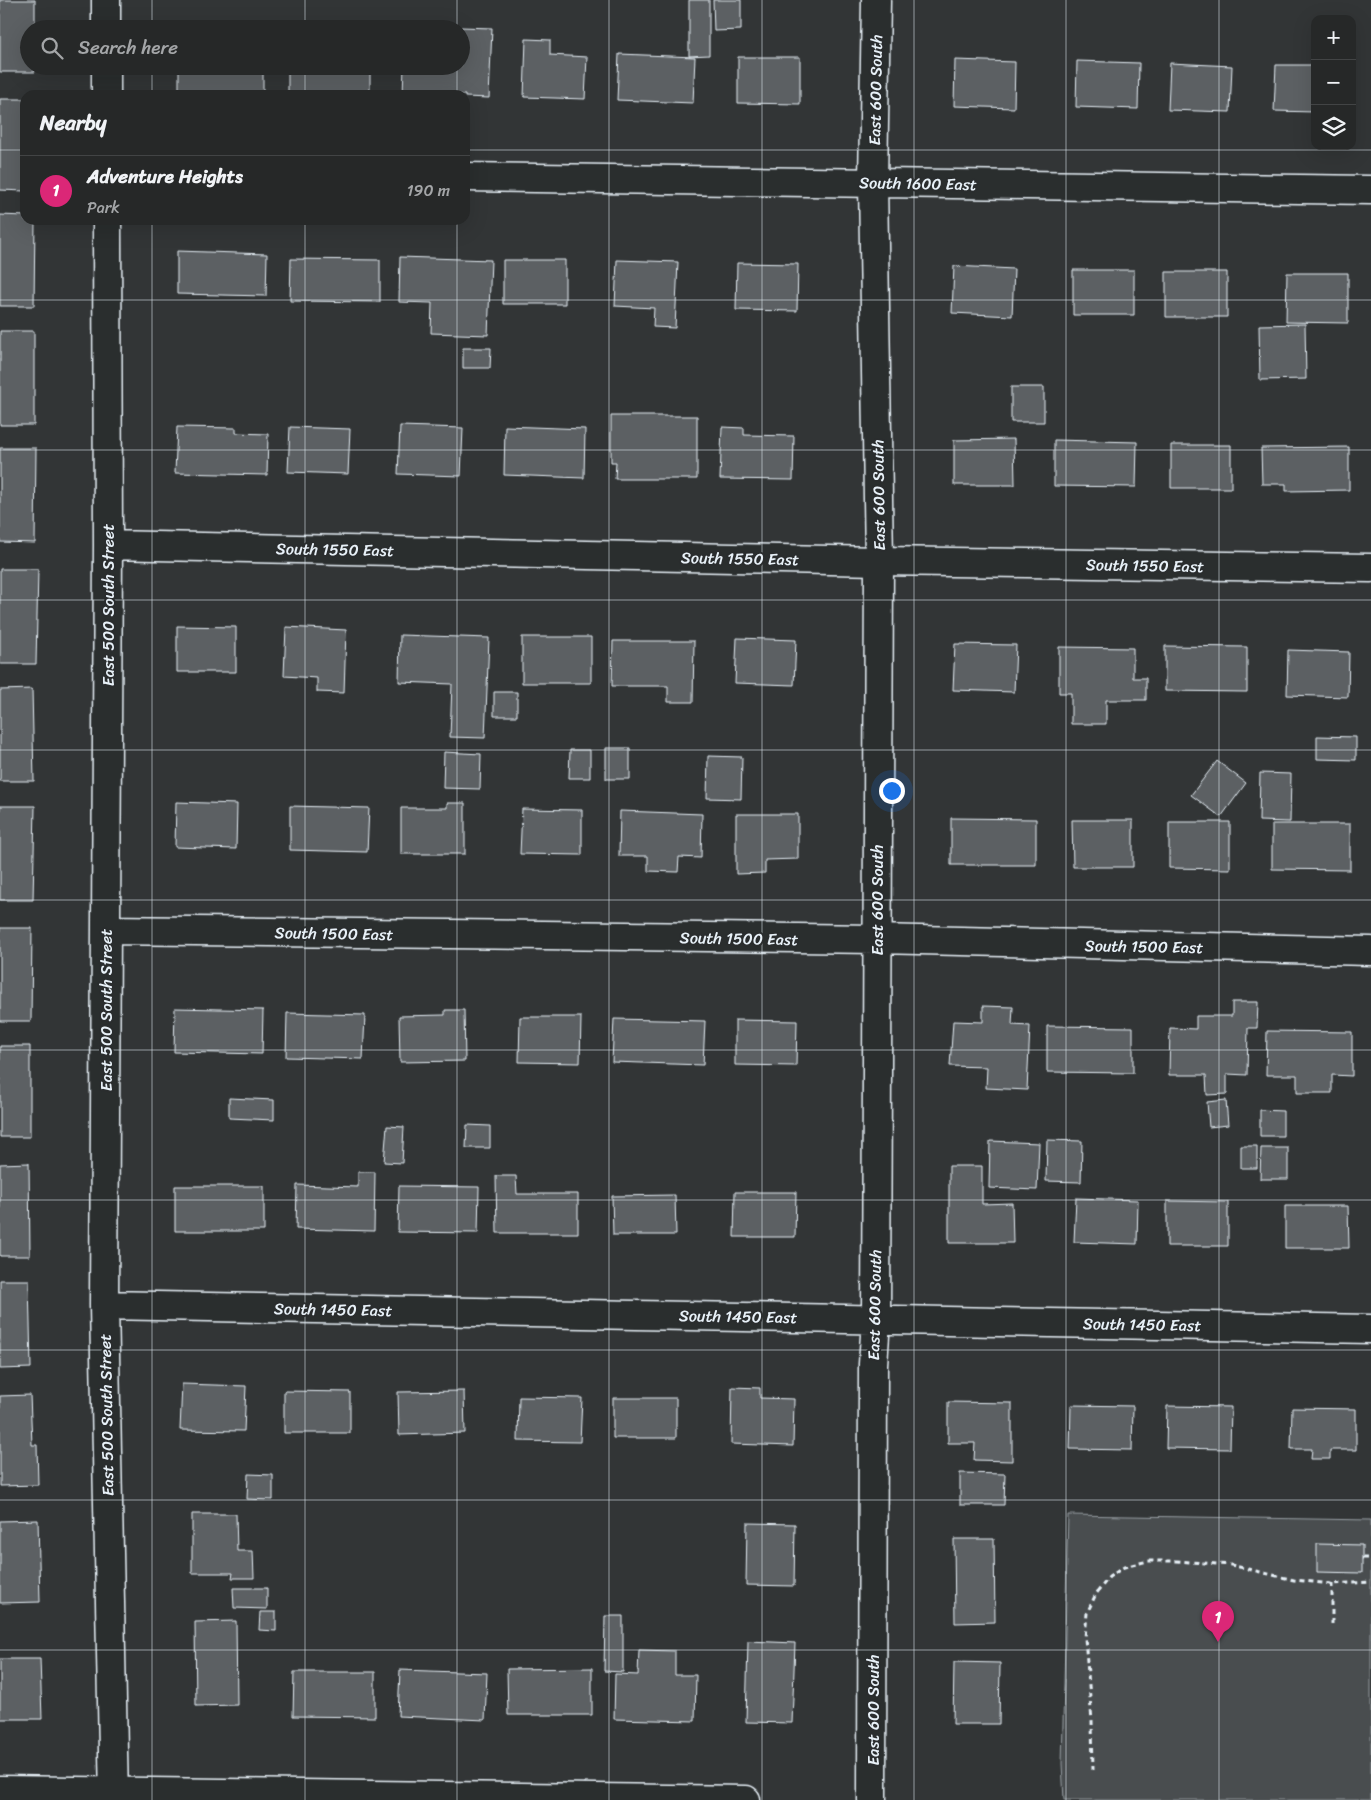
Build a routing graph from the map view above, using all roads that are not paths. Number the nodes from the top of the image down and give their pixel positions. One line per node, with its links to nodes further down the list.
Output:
1 (106, 0): 3 (street)
2 (876, 0): 7 (street, East 600 South)
3 (106, 20)
4 (106, 75): 5 (street)
5 (106, 90)
6 (470, 177): 7 (street, South 1600 East)
7 (873, 182): 8 (street, South 1600 East); 11 (street, East 600 South)
8 (1371, 190)
9 (107, 225): 10 (street, East 500 South Street)
10 (108, 544): 11 (street, South 1550 East); 13 (street, East 500 South Street)
11 (879, 561): 12 (street, South 1550 East); 14 (street, East 600 South)
12 (1371, 568)
13 (106, 930): 14 (street, South 1500 East); 16 (street, East 500 South Street)
14 (877, 939): 15 (street, South 1500 East); 17 (street, East 600 South)
15 (1371, 951)
16 (104, 1305): 17 (street, South 1450 East); 20 (street, East 500 South Street)
17 (876, 1321): 18 (street, South 1450 East); 23 (street, East 600 South)
18 (1371, 1329)
19 (0, 1790): 20 (street)
20 (114, 1795): 21 (street)
21 (502, 1798): 22 (street)
22 (746, 1800)
23 (872, 1800)

